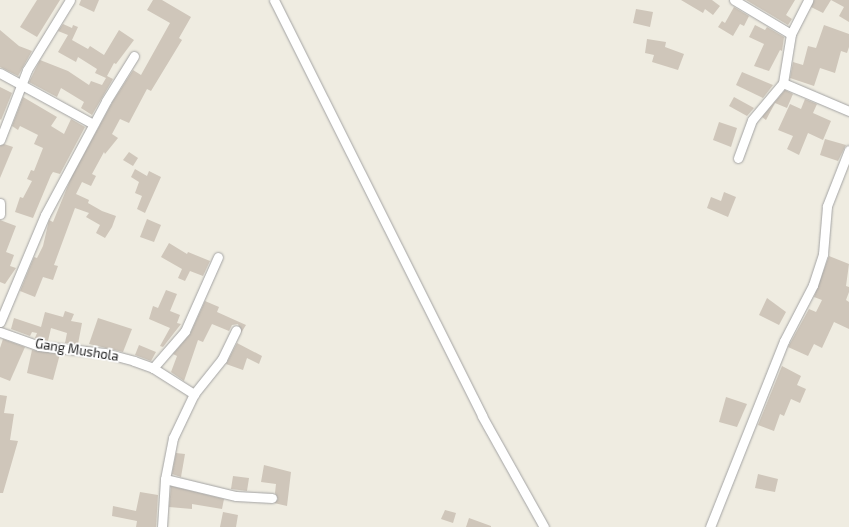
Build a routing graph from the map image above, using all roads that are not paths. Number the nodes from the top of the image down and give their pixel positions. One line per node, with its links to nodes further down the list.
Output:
1 (70, 0): 9 (street)
2 (274, 0): 26 (street)
3 (734, 0): 5 (street)
4 (808, 0): 5 (street)
5 (791, 34): 8 (street)
6 (134, 56): 11 (street)
7 (0, 74): 9 (street)
8 (783, 83): 10 (street); 14 (street)
9 (23, 84): 11 (street); 12 (street)
10 (849, 111)
11 (93, 124): 18 (street)
12 (0, 140)
13 (849, 150): 27 (street)
14 (738, 158)
15 (0, 203): 16 (street)
16 (0, 214)
17 (218, 257): 21 (street)
18 (0, 322)
19 (236, 330): 22 (street)
20 (0, 332): 21 (street, Gang Mushola)
21 (153, 368): 22 (street, Gang Mushola)
22 (194, 394): 23 (street)
23 (165, 479): 24 (street); 25 (street)
24 (272, 498)
25 (162, 527)
26 (544, 527)
27 (710, 527)

